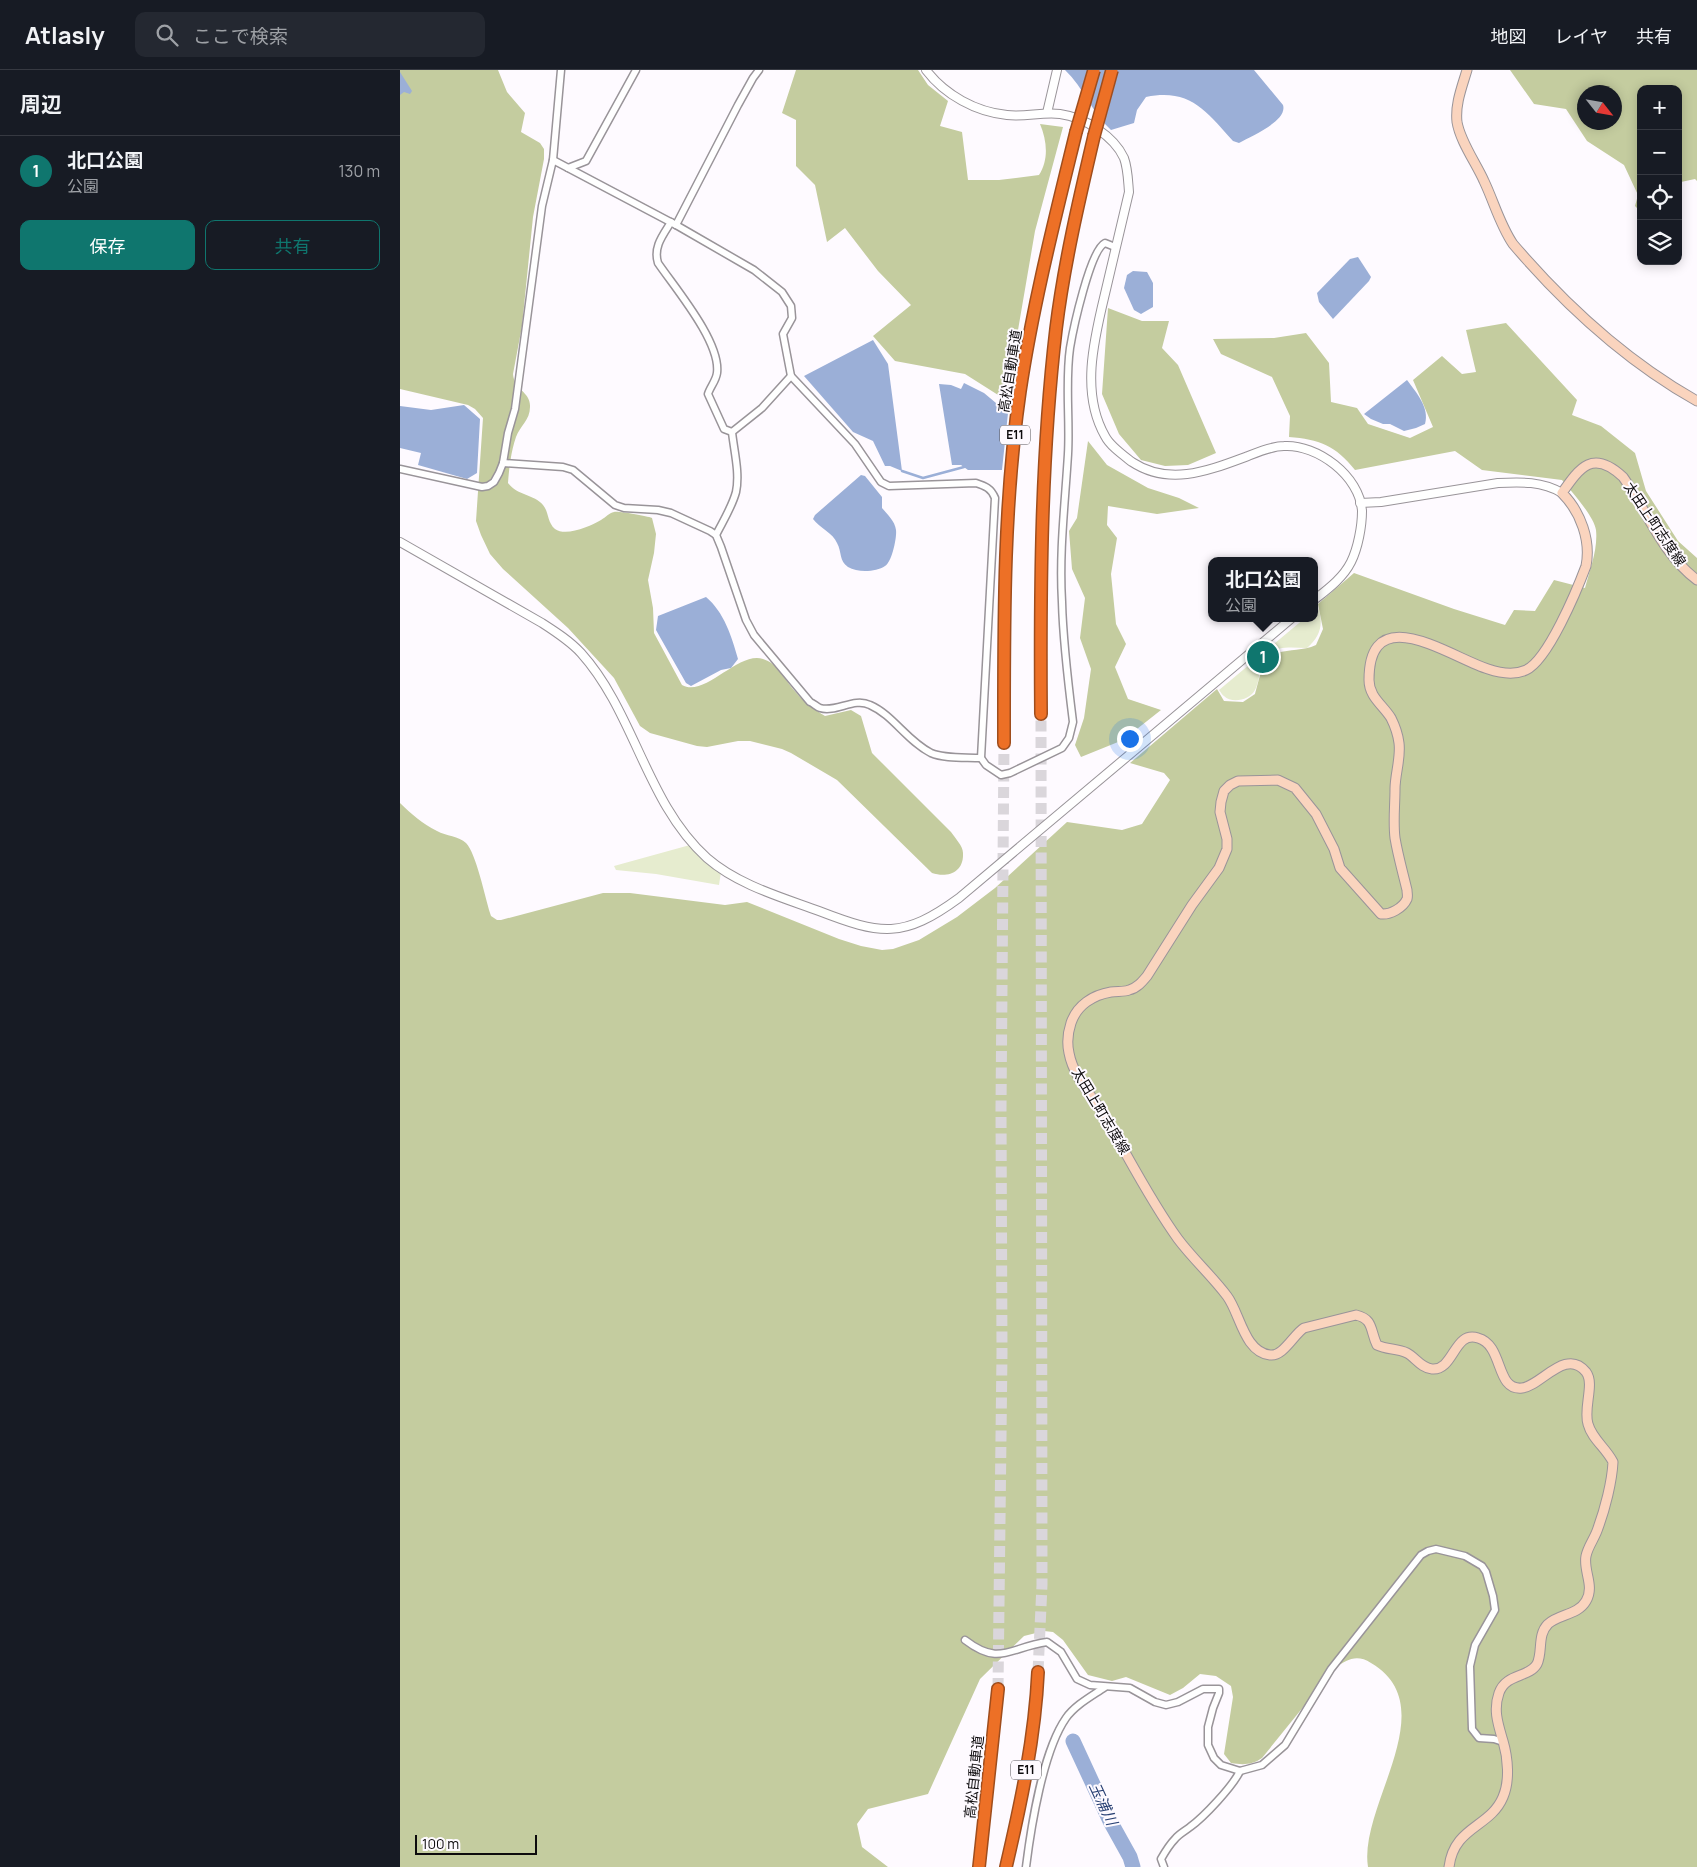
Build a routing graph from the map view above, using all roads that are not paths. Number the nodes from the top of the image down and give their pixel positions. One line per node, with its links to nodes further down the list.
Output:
1 (561, 70): 10 (street)
2 (636, 70): 11 (street)
3 (759, 70): 12 (street)
4 (926, 70): 9 (street)
5 (1057, 70): 9 (street)
6 (1094, 70): 27 (highway, 高松自動車道 / E11, bridge)
7 (1112, 70): 26 (highway, E11, bridge)
8 (1467, 70): 15 (main road)
9 (1046, 113): 13 (street)
10 (554, 160): 11 (street); 17 (street)
11 (568, 168): 12 (street)
12 (674, 223): 14 (street); 16 (street)
13 (1115, 247): 20 (street); 28 (street)
14 (791, 376): 16 (street); 28 (street)
15 (1697, 401)
16 (732, 432): 21 (street)
17 (503, 463): 18 (street); 21 (street)
18 (400, 469)
19 (1562, 493): 20 (street); 23 (main road, 太田上町志度線); 33 (main road, 太田上町志度線)
20 (1360, 503): 24 (street)
21 (716, 535): 28 (street)
22 (400, 542): 25 (street)
23 (1697, 580)
24 (1318, 597)
25 (1287, 622)
26 (1041, 714)
27 (1004, 743)
28 (981, 758)
29 (965, 1640): 31 (street)
30 (1038, 1672): 36 (highway, E11)
31 (1105, 1687): 34 (street); 37 (street)
32 (998, 1689): 35 (highway, 高松自動車道 / E11)
33 (1503, 1742): 34 (street); 39 (main road, 太田上町志度線)
34 (1240, 1771): 38 (street)
35 (979, 1867)
36 (1006, 1867)
37 (1026, 1867)
38 (1164, 1867)
39 (1449, 1867)

